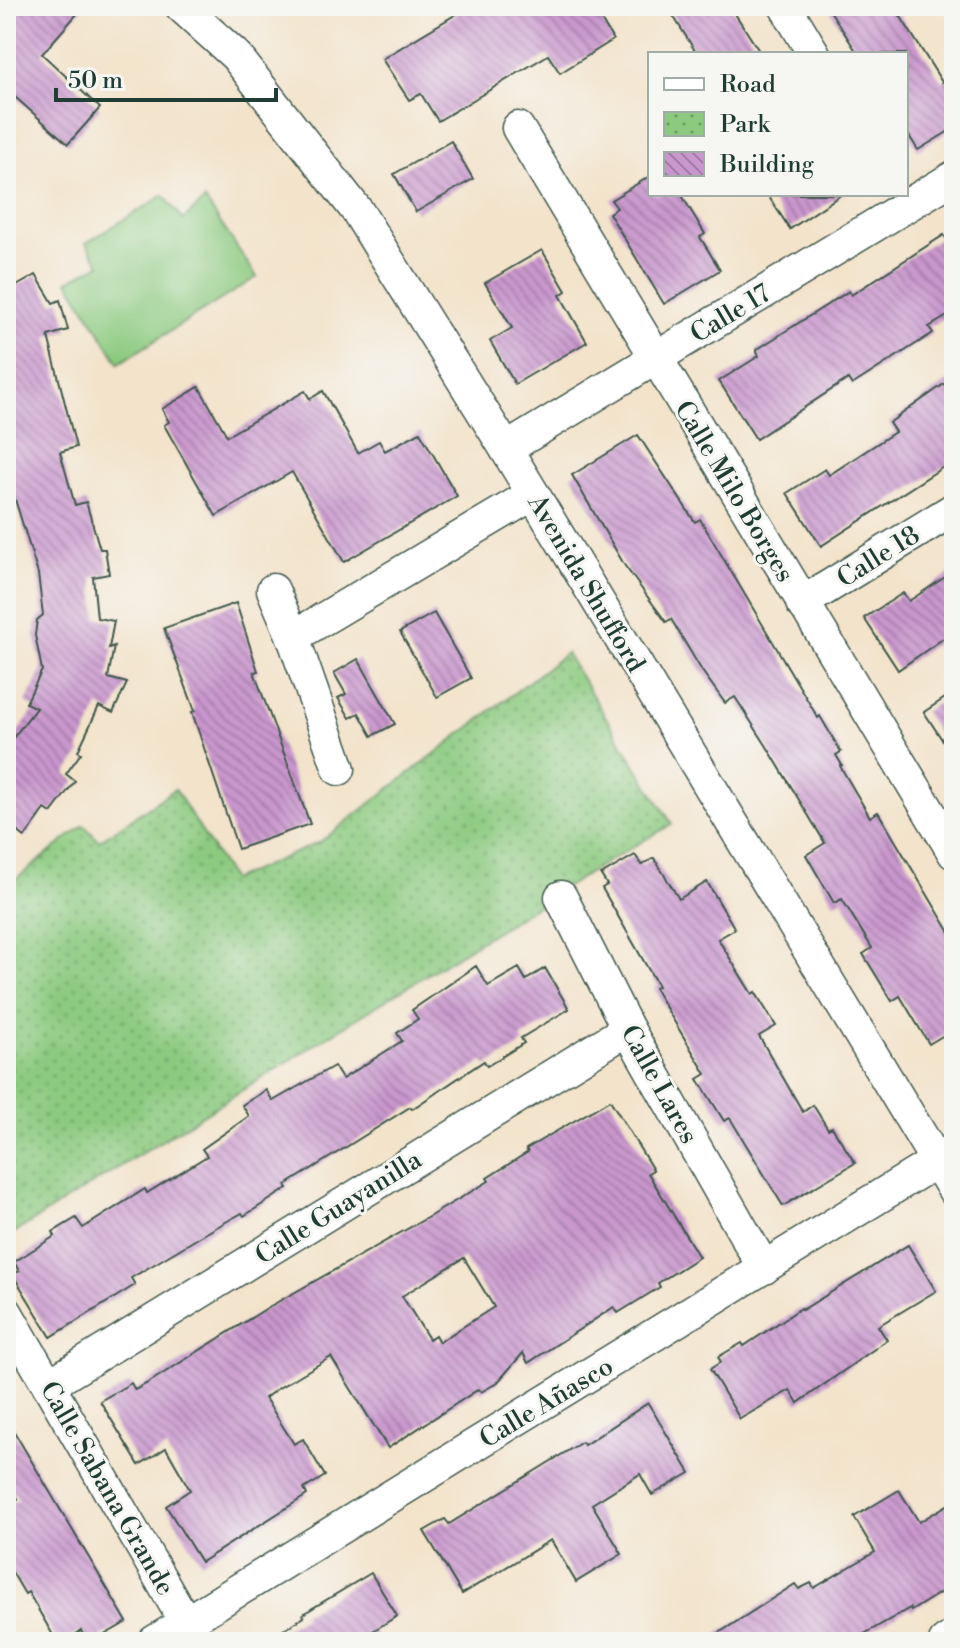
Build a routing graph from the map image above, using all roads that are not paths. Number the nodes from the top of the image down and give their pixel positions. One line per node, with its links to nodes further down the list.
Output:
1 (181, 6): 8 (street, Avenida Shufford)
2 (785, 6): 3 (street)
3 (813, 52)
4 (518, 128): 7 (street, Calle Milo Borges)
5 (954, 177): 6 (street, Calle 17)
6 (903, 200): 7 (street, Calle 17)
7 (655, 359): 8 (street, Calle 17); 12 (street, Calle Milo Borges)
8 (506, 449): 9 (street, Avenida Shufford)
9 (533, 494): 13 (street); 18 (street, Avenida Shufford)
10 (954, 509): 12 (street, Calle 18)
11 (273, 590): 13 (street)
12 (802, 603): 15 (street, Calle Milo Borges)
13 (293, 637): 14 (street)
14 (339, 769)
15 (951, 842)
16 (561, 897): 17 (street, Calle Lares)
17 (628, 1029): 20 (street, Calle Lares); 22 (street, Calle Guayanilla)
18 (937, 1161): 19 (street, Avenida Shufford); 20 (street, Calle Añasco)
19 (954, 1190)
20 (764, 1268): 23 (street, Calle Añasco)
21 (6, 1312): 22 (street, Calle Sabana Grande)
22 (49, 1385): 23 (street, Calle Sabana Grande)
23 (186, 1623): 25 (street, Calle Añasco)
24 (954, 1636): 26 (street)
25 (154, 1642)
26 (945, 1642)

